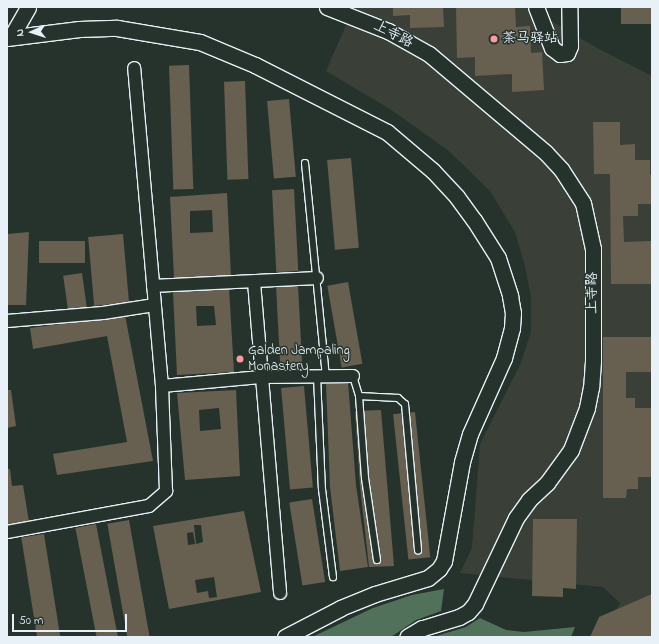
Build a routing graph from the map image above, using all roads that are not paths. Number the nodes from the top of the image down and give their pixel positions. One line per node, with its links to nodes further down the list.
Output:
1 (28, 7): 5 (street)
2 (327, 7): 24 (street, 上寺路)
3 (536, 7): 4 (street)
4 (569, 7)
5 (9, 37): 23 (street)
6 (134, 68): 10 (street)
7 (305, 163): 8 (lane)
8 (317, 278): 9 (street); 13 (lane)
9 (254, 282): 10 (street); 15 (street)
10 (153, 286): 11 (street)
11 (154, 304): 12 (street); 16 (street)
12 (7, 321)
13 (322, 376): 14 (street); 15 (street); 21 (lane)
14 (353, 376): 17 (lane)
15 (261, 377): 16 (street); 22 (street)
16 (162, 386): 18 (street)
17 (359, 396): 19 (lane); 20 (lane)
18 (7, 532)
19 (418, 550)
20 (377, 560)
21 (333, 577)
22 (280, 593)
23 (285, 637)
24 (408, 637)

